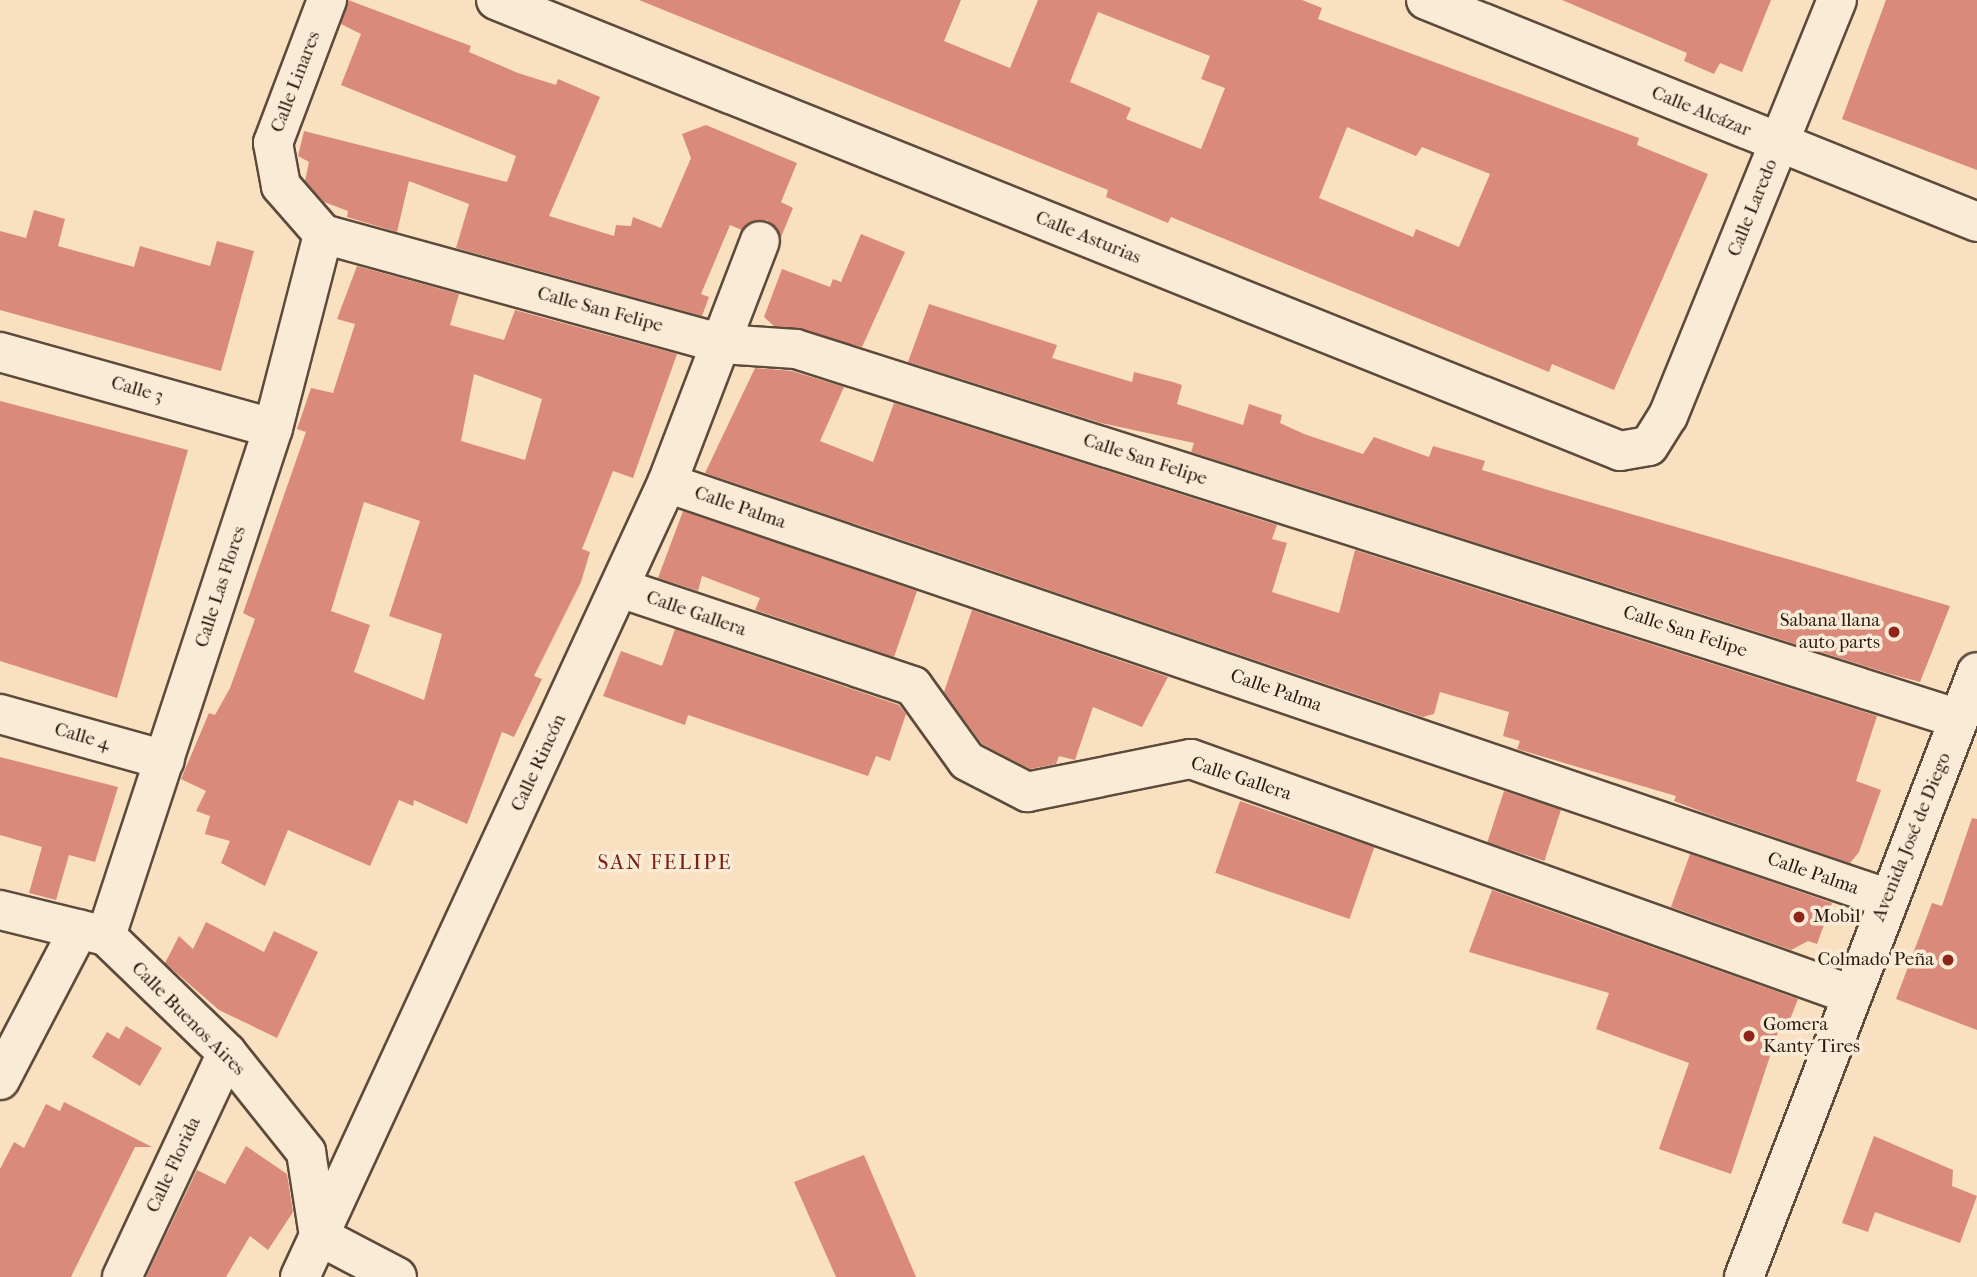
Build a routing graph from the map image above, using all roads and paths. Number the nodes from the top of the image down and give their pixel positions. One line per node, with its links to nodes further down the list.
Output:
1 (327, 0): 7 (street, Calle Linares)
2 (496, 0): 11 (street, Calle Asturias)
3 (1426, 0): 5 (street, Calle Alcázar)
4 (1837, 0): 5 (street, Calle Laredo)
5 (1779, 144): 6 (street, Calle Alcázar); 11 (street, Calle Laredo)
6 (1977, 222)
7 (323, 234): 9 (street, Calle San Felipe); 12 (street, Calle Las Flores)
8 (760, 241): 9 (street, Calle Rincón)
9 (722, 344): 13 (street, Calle Rincón); 17 (street, Calle San Felipe)
10 (0, 352): 12 (street, Calle 3)
11 (1668, 416)
12 (273, 428): 18 (street, Calle Las Flores)
13 (667, 483): 14 (street, Calle Rincón); 19 (street, Calle Palma)
14 (620, 588): 22 (street, Calle Gallera); 25 (street, Calle Rincón)
15 (1977, 672): 17 (street, Avenida José de Diego)
16 (0, 714): 18 (street, Calle 4)
17 (1959, 719): 19 (street, Avenida José de Diego)
18 (165, 760): 21 (street, Calle Las Flores)
19 (1886, 898): 22 (street, Avenida José de Diego)
20 (0, 910): 21 (street)
21 (92, 933): 23 (street, Calle Buenos Aires); 24 (street, Calle Las Flores)
22 (1852, 995): 29 (street, Avenida José de Diego)
23 (227, 1053): 25 (street, Calle Buenos Aires); 26 (street, Calle Florida)
24 (0, 1080)
25 (319, 1236): 27 (street, Calle Rincón); 28 (street)
26 (122, 1277)
27 (300, 1277)
28 (397, 1277)
29 (1744, 1277)

